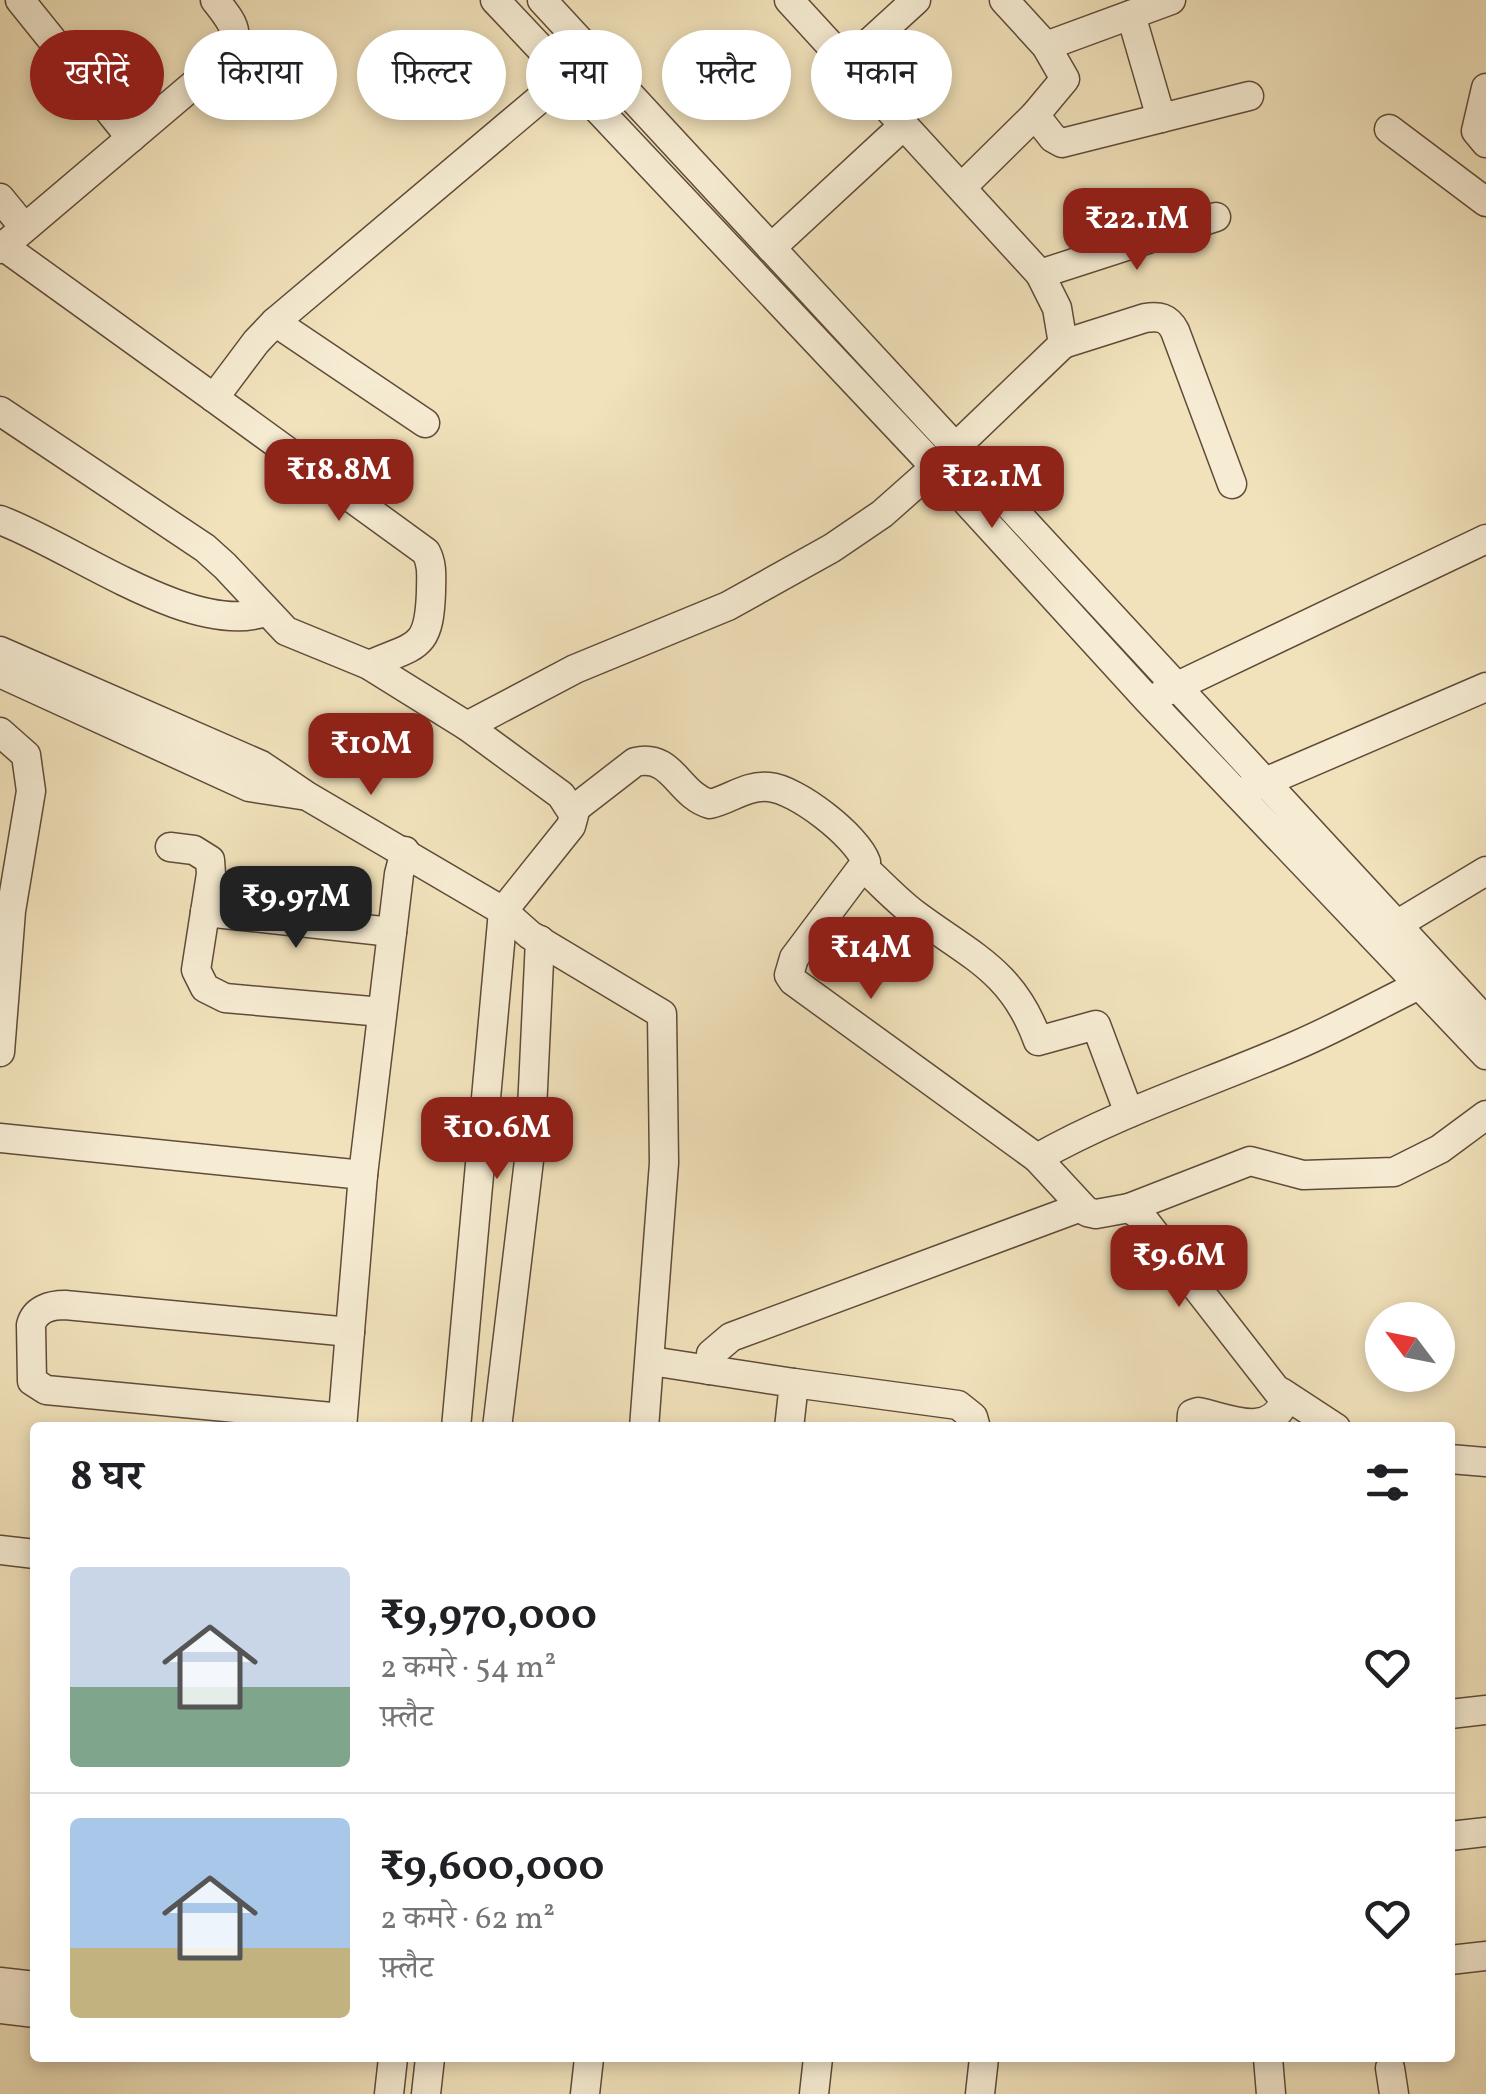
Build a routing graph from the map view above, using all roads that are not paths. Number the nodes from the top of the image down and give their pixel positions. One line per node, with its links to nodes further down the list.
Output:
1 (19, 0): 9 (street); 23 (street)
2 (215, 0): 23 (street)
3 (496, 0): 13 (street)
4 (542, 0): 29 (street)
5 (788, 0): 11 (street)
6 (916, 0): 12 (street)
7 (1171, 0): 10 (street)
8 (1011, 2): 14 (street)
9 (0, 14)
10 (1131, 15): 14 (street); 18 (street)
11 (816, 30)
12 (883, 30)
13 (526, 31)
14 (1046, 46): 17 (street)
15 (1249, 96): 18 (street)
16 (526, 110): 31 (street)
17 (1035, 115): 18 (street); 24 (street)
18 (1161, 118)
19 (612, 120): 36 (street)
20 (899, 120): 21 (street)
21 (904, 125): 24 (street); 29 (street)
22 (1389, 128): 26 (street)
23 (131, 138): 28 (street)
24 (962, 187): 30 (street)
25 (0, 198): 28 (street)
26 (1486, 202)
27 (1216, 217): 30 (street)
28 (9, 240): 33 (street)
29 (771, 248): 36 (street)
30 (1040, 274): 32 (street)
31 (275, 322): 33 (street); 35 (street)
32 (1063, 344): 36 (street); 37 (street)
33 (214, 398): 42 (street)
34 (0, 410): 40 (street)
35 (425, 423)
36 (946, 458): 44 (street); 46 (street); 47 (street)
37 (1232, 484)
38 (0, 520): 40 (street)
39 (1486, 540): 44 (street)
40 (265, 612): 42 (street)
41 (0, 651): 51 (street)
42 (369, 665): 47 (street)
43 (0, 674): 51 (street)
44 (1175, 687): 46 (street); 49 (street)
45 (1486, 688): 49 (street)
46 (1148, 700): 50 (street)
47 (467, 726): 52 (street)
48 (0, 732): 53 (street)
49 (1264, 783): 50 (street); 61 (street)
50 (1238, 794): 61 (street)
51 (308, 796): 55 (street)
52 (573, 810): 56 (street); 58 (street)
53 (11, 844): 63 (street)
54 (170, 847): 59 (street)
55 (405, 851): 58 (street); 60 (street)
56 (864, 868): 69 (street); 72 (street)
57 (1486, 871): 61 (street)
58 (503, 911): 62 (street); 83 (street)
59 (206, 912): 60 (street); 65 (street)
60 (392, 932): 65 (street)
61 (1384, 932): 64 (street); 66 (street)
62 (540, 940): 77 (street); 84 (street)
63 (4, 957): 67 (street)
64 (1421, 984): 68 (street); 69 (street)
65 (382, 1012): 73 (street)
66 (1486, 1022)
67 (0, 1052)
68 (1486, 1055)
69 (1129, 1113): 72 (street)
70 (1486, 1115): 75 (street)
71 (0, 1138): 73 (street)
72 (1038, 1158): 74 (street)
73 (362, 1175): 76 (street)
74 (1080, 1207): 75 (street); 78 (street)
75 (1129, 1208): 80 (street)
76 (350, 1332): 81 (street); 82 (street)
77 (650, 1361): 78 (street); 85 (street)
78 (709, 1370): 79 (street)
79 (794, 1384): 86 (street); 87 (street)
80 (1281, 1392): 90 (street); 91 (street)
81 (333, 1422)
82 (342, 1422)
83 (457, 1422)
84 (498, 1422)
85 (645, 1422)
86 (791, 1422)
87 (974, 1422)
88 (1191, 1422): 89 (street)
89 (1237, 1422)
90 (1260, 1422)
91 (1327, 1422)
92 (1455, 1459): 93 (street)
93 (1486, 1462)
94 (0, 1550): 95 (street)
95 (30, 1553)
96 (1486, 1710): 97 (street)
97 (1455, 1713)
98 (1486, 1832): 99 (street)
99 (1455, 1835)
100 (1486, 1956): 101 (street)
101 (1455, 1959)
102 (0, 1982): 103 (street)
103 (30, 1985)
104 (0, 2010): 105 (street)
105 (30, 2013)
106 (393, 2062): 112 (street)
107 (430, 2062): 113 (street)
108 (589, 2062): 114 (street)
109 (818, 2062): 115 (street)
110 (984, 2062): 116 (street)
111 (1268, 2062): 117 (street)
112 (389, 2094)
113 (426, 2094)
114 (585, 2094)
115 (814, 2094)
116 (980, 2094)
117 (1271, 2094)

